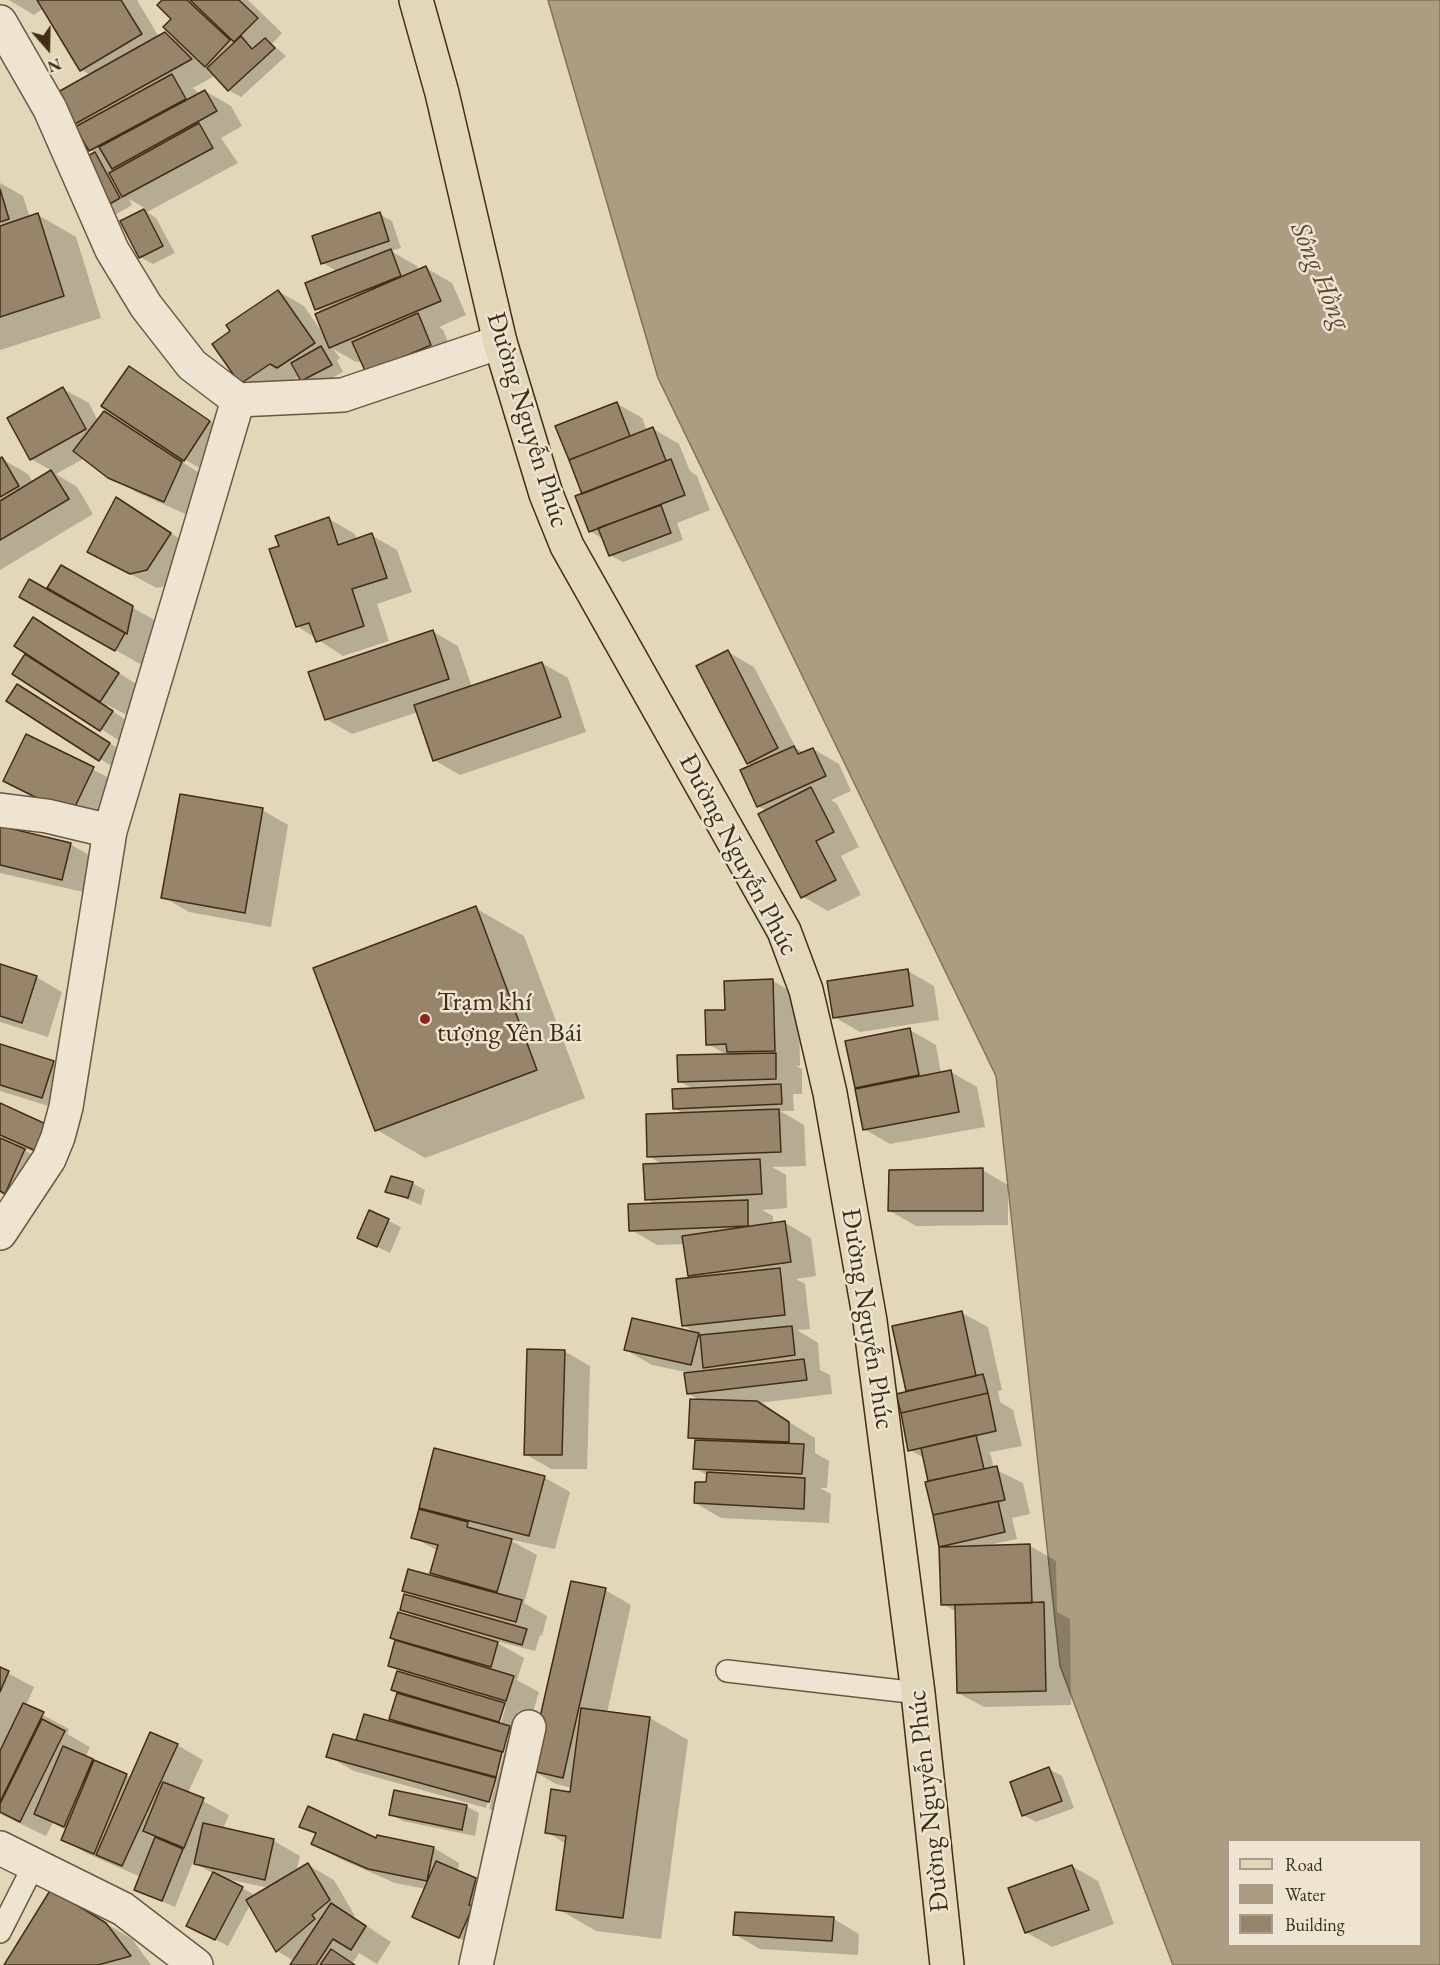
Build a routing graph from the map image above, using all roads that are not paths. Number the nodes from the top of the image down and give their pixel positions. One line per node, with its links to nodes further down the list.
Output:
1 (416, 0): 3 (main road, Đường Nguyễn Phúc)
2 (0, 22): 4 (street)
3 (501, 342): 4 (street); 9 (main road, Đường Nguyễn Phúc)
4 (238, 400): 6 (street)
5 (0, 810): 6 (street)
6 (110, 831): 7 (street)
7 (0, 1233)
8 (728, 1671): 9 (lane)
9 (918, 1694): 16 (main road, Đường Nguyễn Phúc)
10 (529, 1727): 15 (street)
11 (0, 1848): 12 (street)
12 (35, 1863): 13 (lane); 14 (street)
13 (0, 1932)
14 (196, 1965)
15 (476, 1965)
16 (947, 1965)

